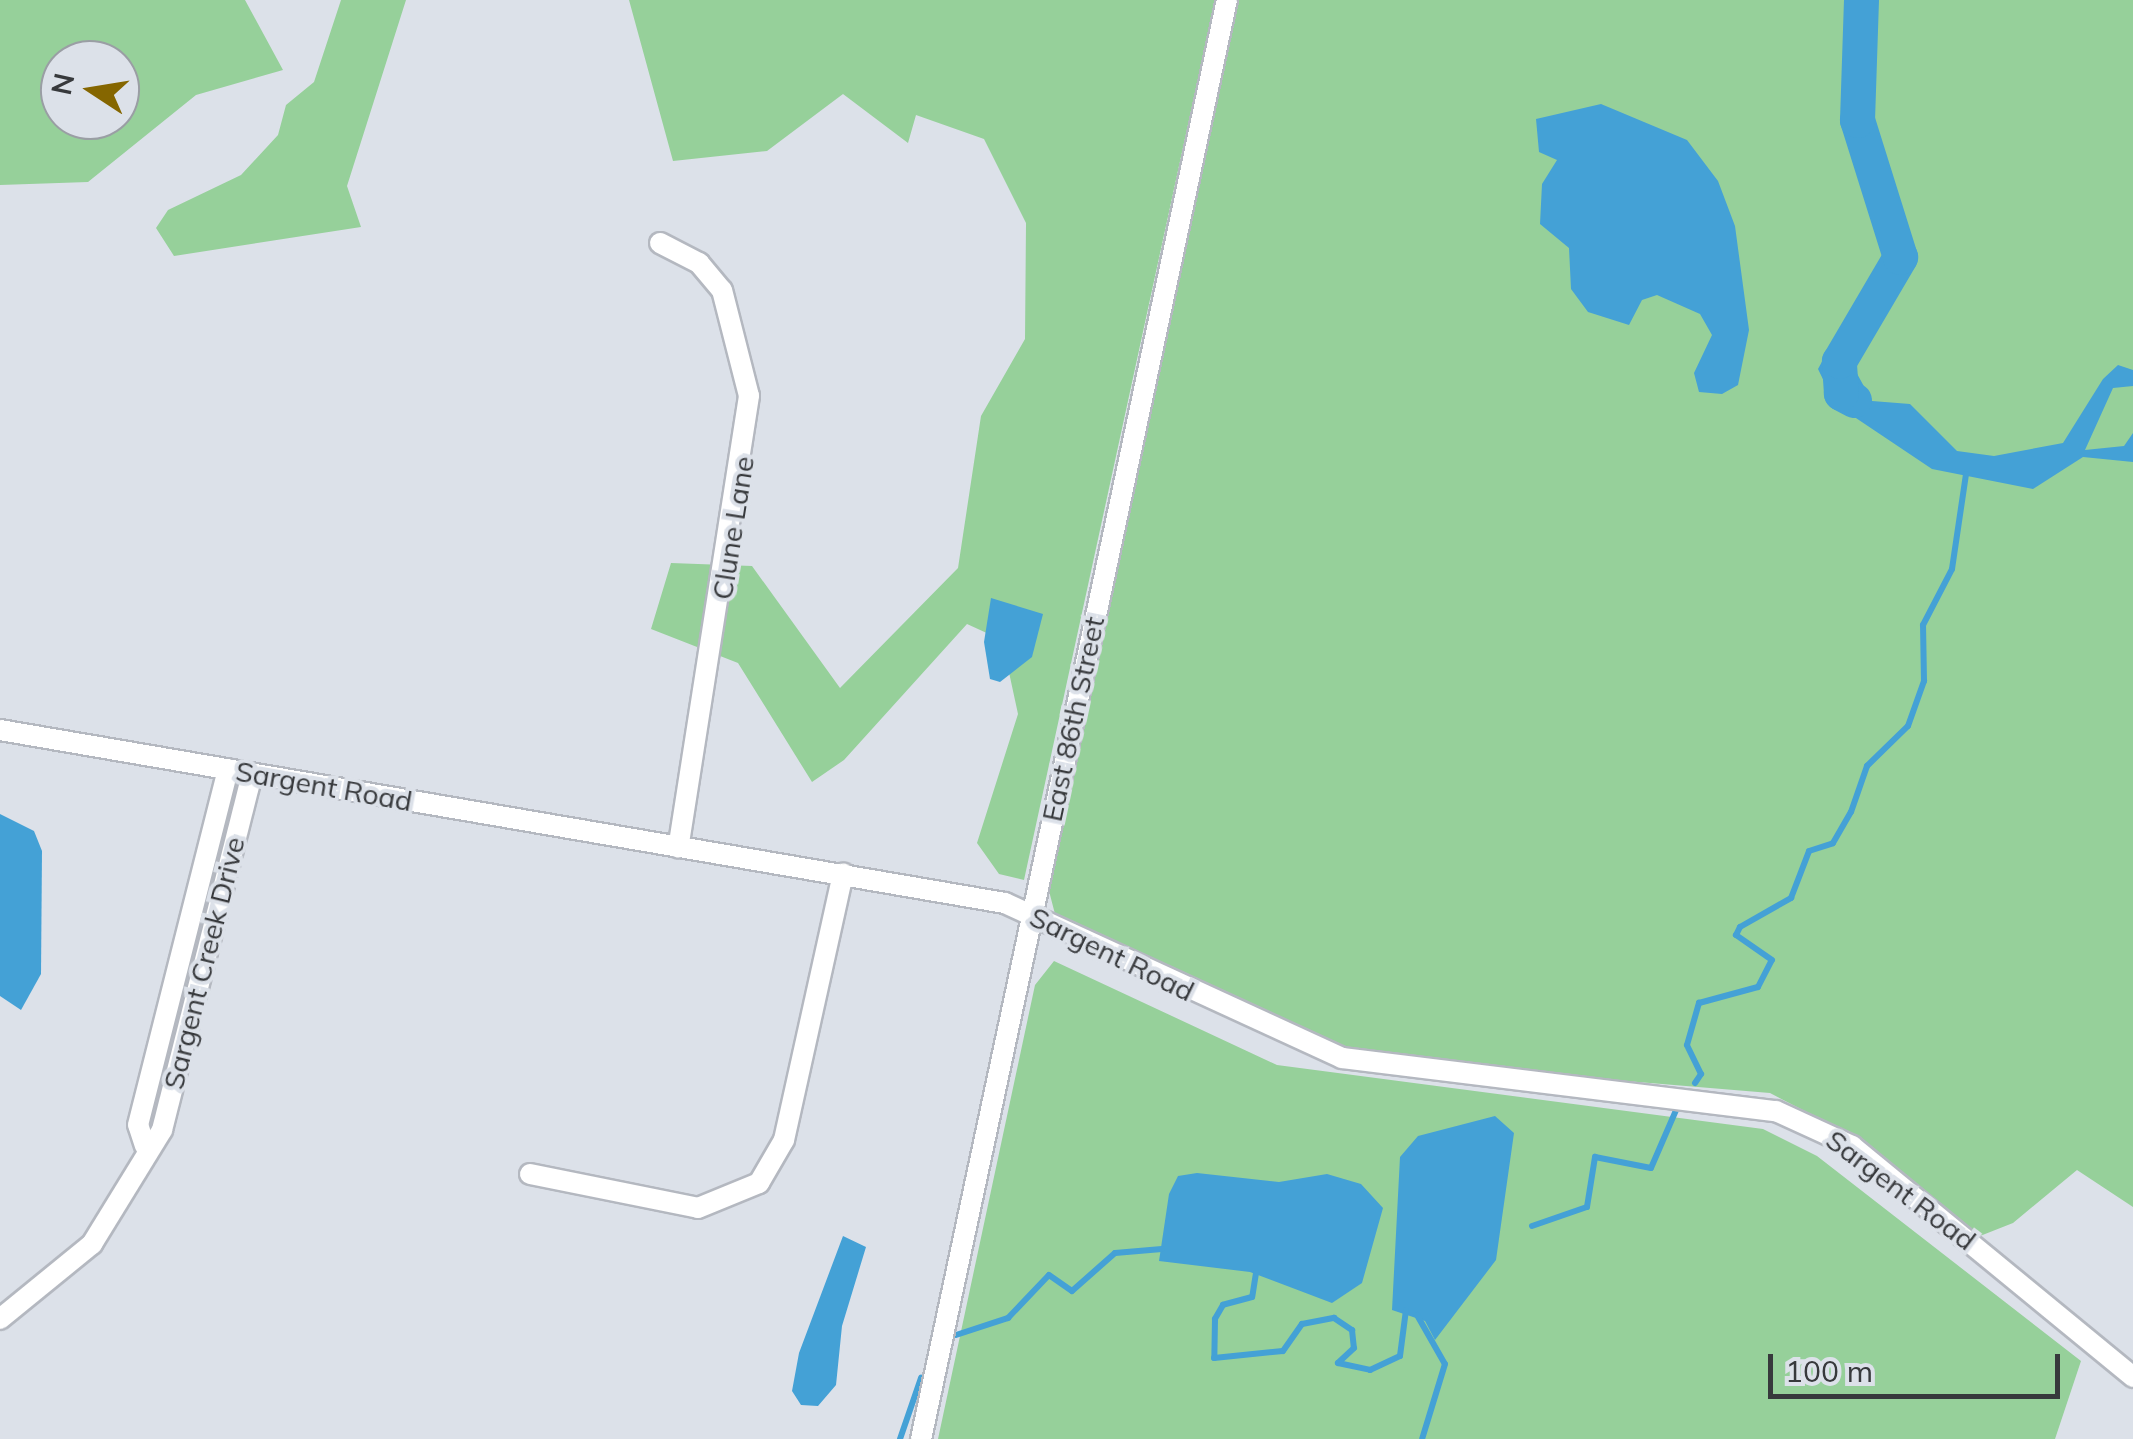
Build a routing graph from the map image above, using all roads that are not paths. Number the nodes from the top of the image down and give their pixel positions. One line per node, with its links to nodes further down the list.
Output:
1 (1227, 0): 8 (street, East 86th Street)
2 (660, 243): 6 (street, Clune Lane)
3 (0, 730): 4 (street, Sargent Road)
4 (228, 770): 5 (street, Sargent Road); 9 (street, Sargent Creek Drive)
5 (252, 774): 6 (street, Sargent Road); 9 (street, Sargent Creek Drive)
6 (678, 847): 7 (street, Sargent Road)
7 (843, 873): 8 (street, Sargent Road); 10 (street)
8 (1032, 917): 12 (street, Sargent Road); 13 (street, East 86th Street)
9 (144, 1146): 11 (street, Sargent Creek Drive)
10 (530, 1174)
11 (3, 1310)
12 (2133, 1378)
13 (922, 1439)

